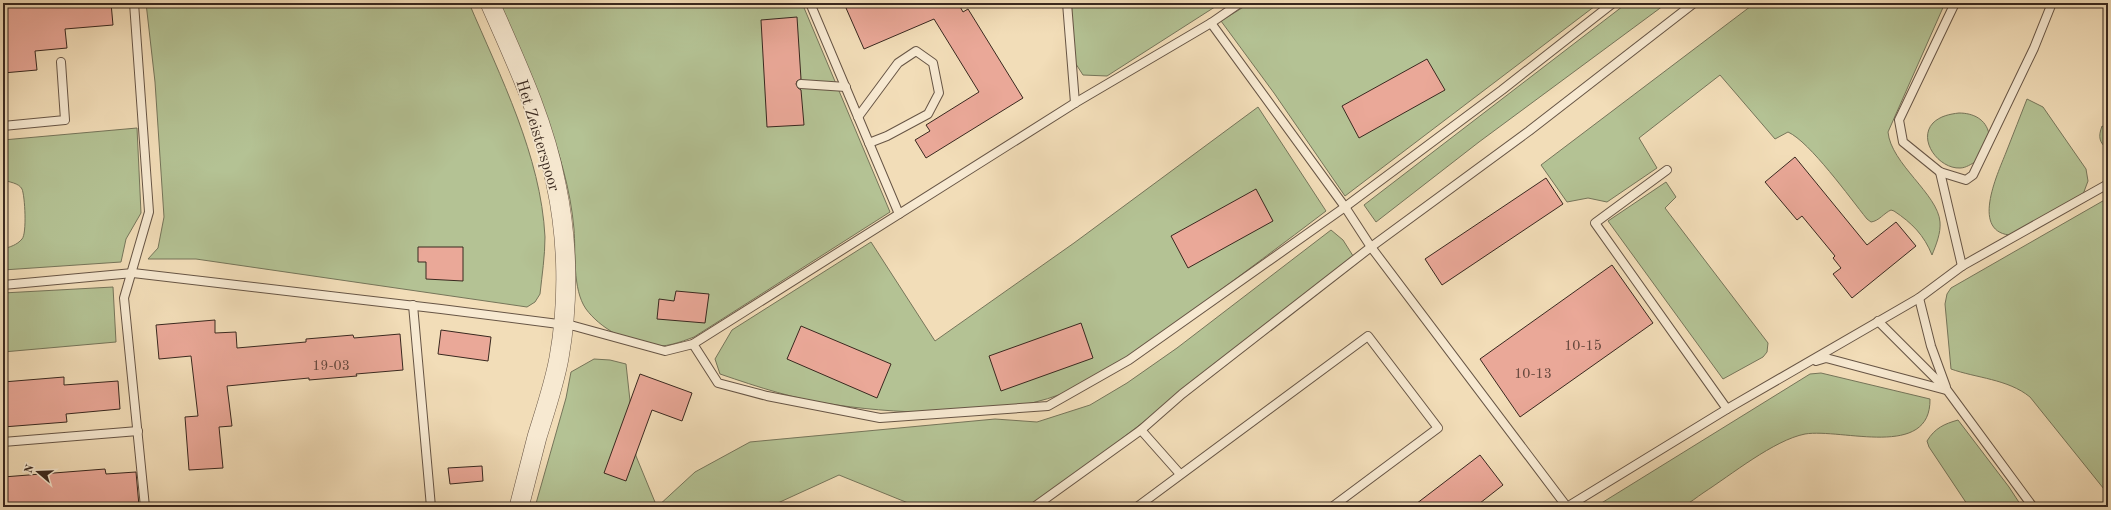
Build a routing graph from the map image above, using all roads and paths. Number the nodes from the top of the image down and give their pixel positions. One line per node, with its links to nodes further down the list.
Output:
1 (134, 3): 25 (lane)
2 (490, 3): 30 (street, Het Zeisterspoor)
3 (810, 3): 13 (lane)
4 (1067, 3): 14 (lane)
5 (1240, 3): 10 (lane)
6 (1613, 3): 21 (lane)
7 (1694, 3): 23 (lane)
8 (1955, 3): 19 (lane)
9 (2052, 3): 19 (lane)
10 (1211, 23): 14 (lane); 21 (lane)
11 (60, 62): 16 (lane)
12 (801, 84): 13 (lane)
13 (846, 86): 15 (lane)
14 (1075, 104): 22 (lane)
15 (858, 116): 17 (lane); 17 (lane)
16 (3, 126)
17 (869, 143): 22 (lane)
18 (1667, 170): 34 (lane)
19 (1940, 172): 24 (lane)
20 (2108, 184): 24 (lane)
21 (1345, 207): 23 (lane); 31 (lane)
22 (899, 214): 31 (lane)
23 (1371, 247): 36 (lane); 47 (lane)
24 (1962, 266): 27 (lane)
25 (133, 273): 26 (lane); 28 (lane); 35 (lane)
26 (3, 285)
27 (1918, 298): 29 (lane); 33 (lane)
28 (413, 306): 30 (lane); 41 (lane)
29 (1878, 320): 32 (lane); 33 (lane)
30 (564, 325): 31 (lane); 37 (street, Het Zeisterspoor)
31 (694, 344)
32 (1808, 363): 33 (lane); 34 (lane)
33 (1947, 390): 48 (lane)
34 (1727, 409): 47 (lane)
35 (138, 430): 38 (lane); 40 (lane)
36 (1141, 430): 39 (lane); 44 (lane)
37 (537, 437): 42 (street, Het Zeisterspoor); 43 (street, Het Zeisterspoor)
38 (3, 442)
39 (1180, 474): 45 (lane); 46 (lane)
40 (145, 507)
41 (431, 507)
42 (510, 507)
43 (519, 507)
44 (1034, 507)
45 (1137, 507)
46 (1332, 507)
47 (1567, 507)
48 (2032, 507)

